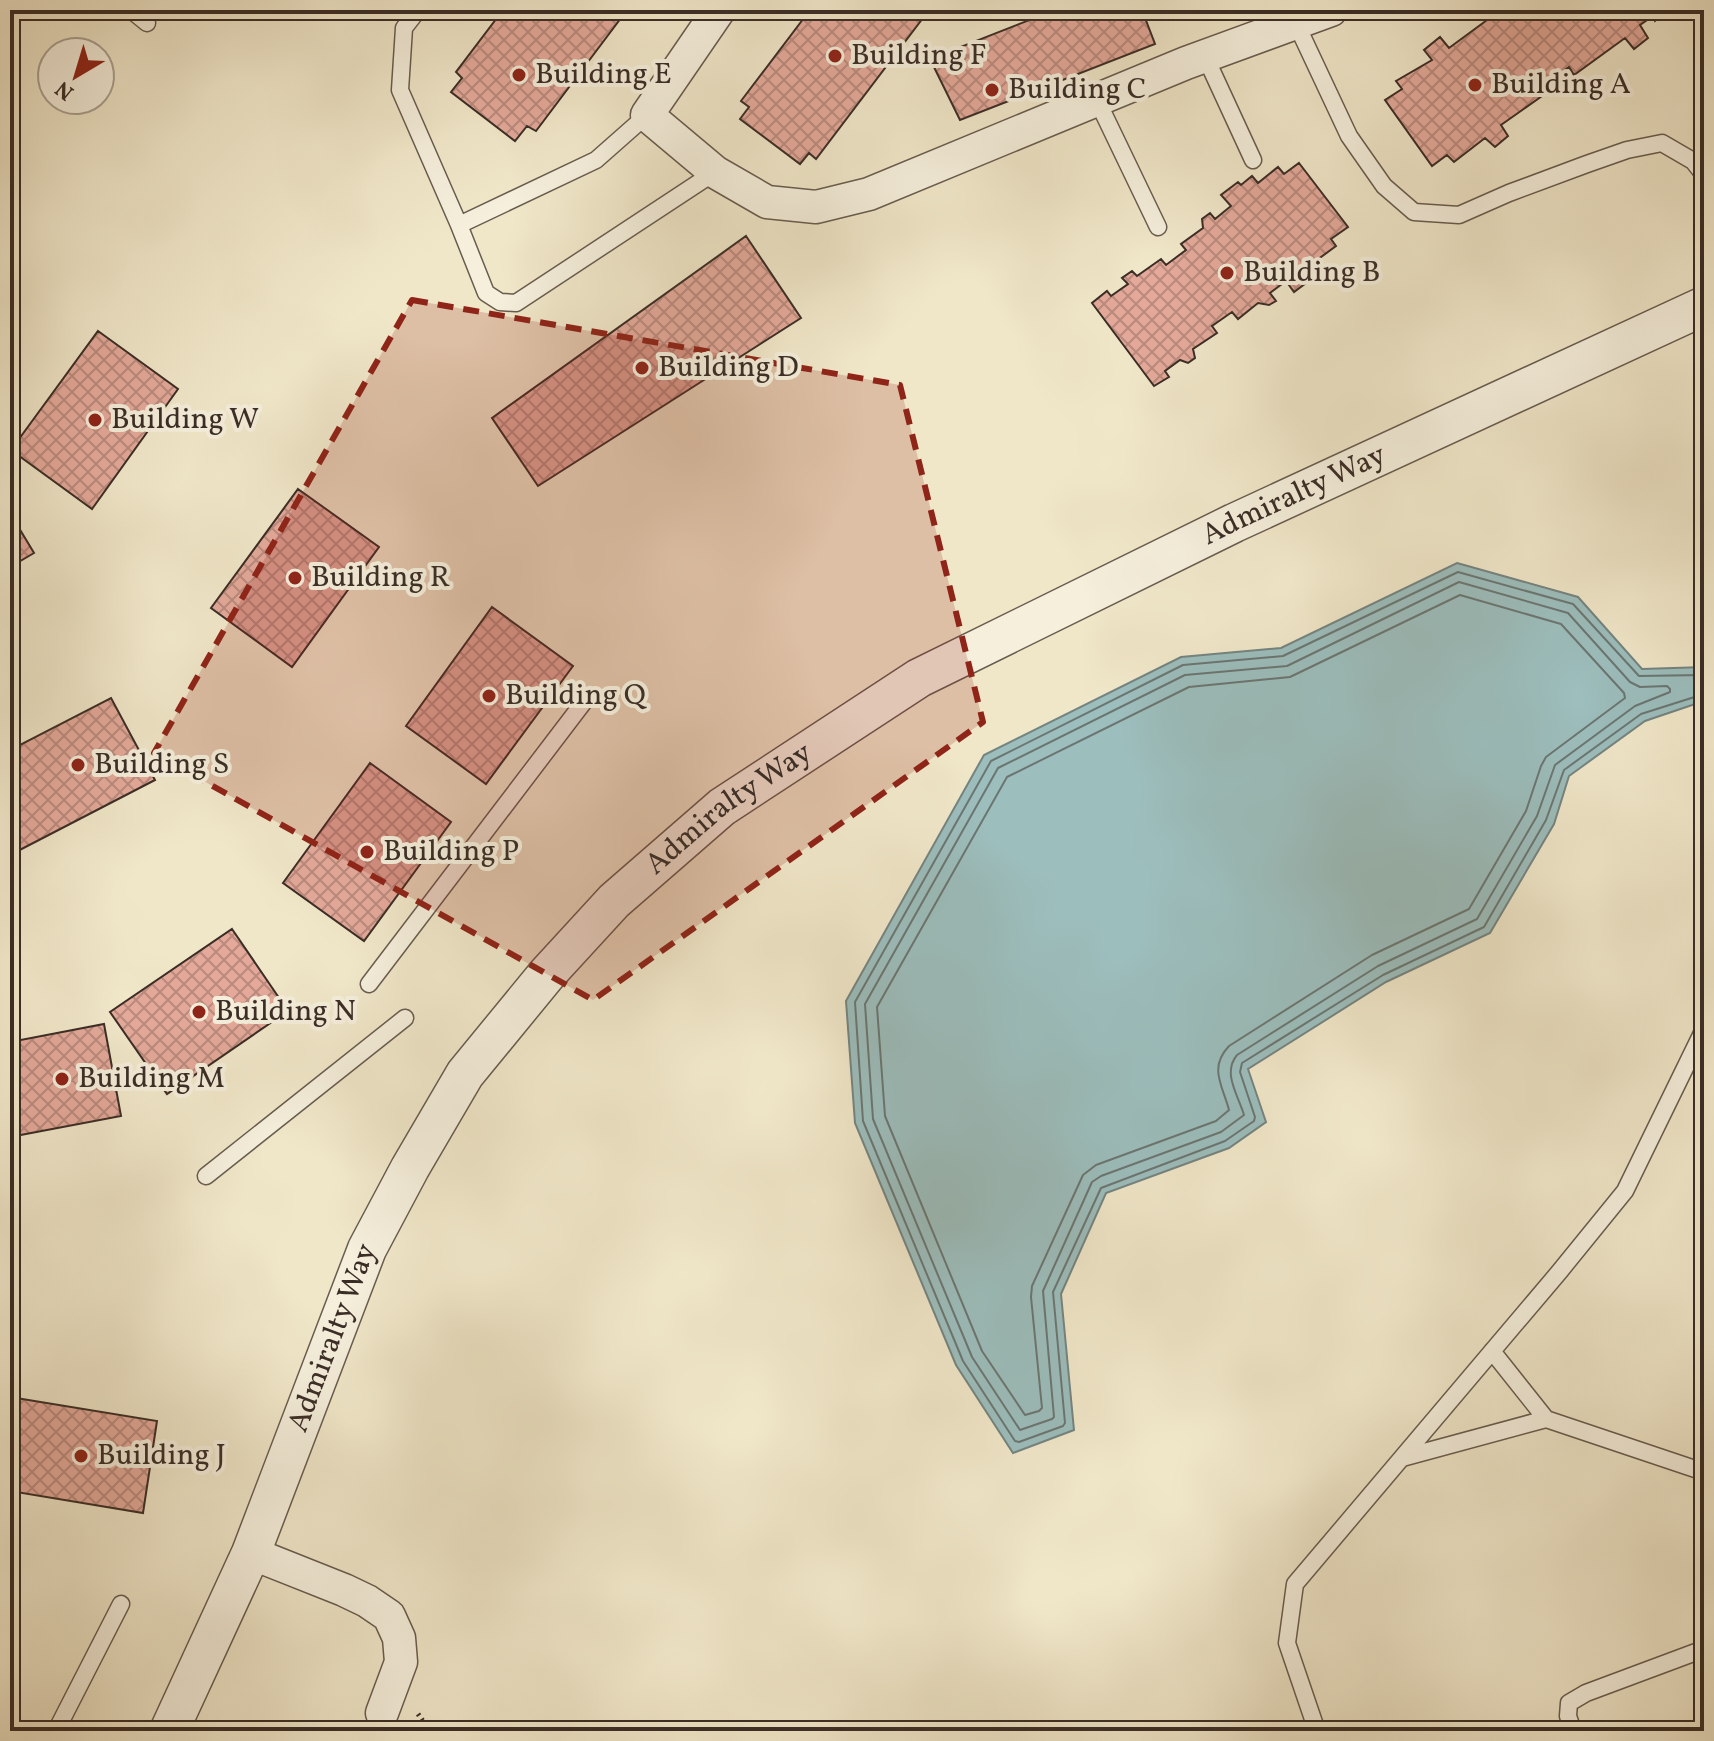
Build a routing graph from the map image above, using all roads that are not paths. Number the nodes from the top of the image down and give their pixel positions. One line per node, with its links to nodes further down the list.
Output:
1 (131, 10): 6 (lane)
2 (418, 10): 13 (lane)
3 (719, 10): 9 (street)
4 (1331, 10): 5 (street)
5 (1292, 16): 7 (street); 12 (lane)
6 (147, 23)
7 (1205, 56): 8 (street); 10 (lane)
8 (1097, 100): 11 (street); 14 (lane)
9 (647, 115): 11 (street); 13 (lane)
10 (1253, 160)
11 (715, 172): 13 (lane)
12 (1704, 175)
13 (459, 225)
14 (1158, 227)
15 (1704, 306): 25 (street, Admiralty Way)
16 (583, 703): 17 (lane)
17 (369, 984)
18 (405, 1018): 20 (lane)
19 (1704, 1029): 21 (lane)
20 (206, 1176)
21 (1492, 1351): 22 (lane); 23 (lane)
22 (1546, 1419): 23 (lane); 24 (lane)
23 (1402, 1458): 31 (lane)
24 (1704, 1472)
25 (251, 1553): 28 (street); 30 (street, Admiralty Way)
26 (121, 1604): 29 (lane)
27 (1704, 1649): 32 (lane)
28 (382, 1713)
29 (56, 1731)
30 (169, 1731)
31 (1317, 1731)
32 (1573, 1731)

